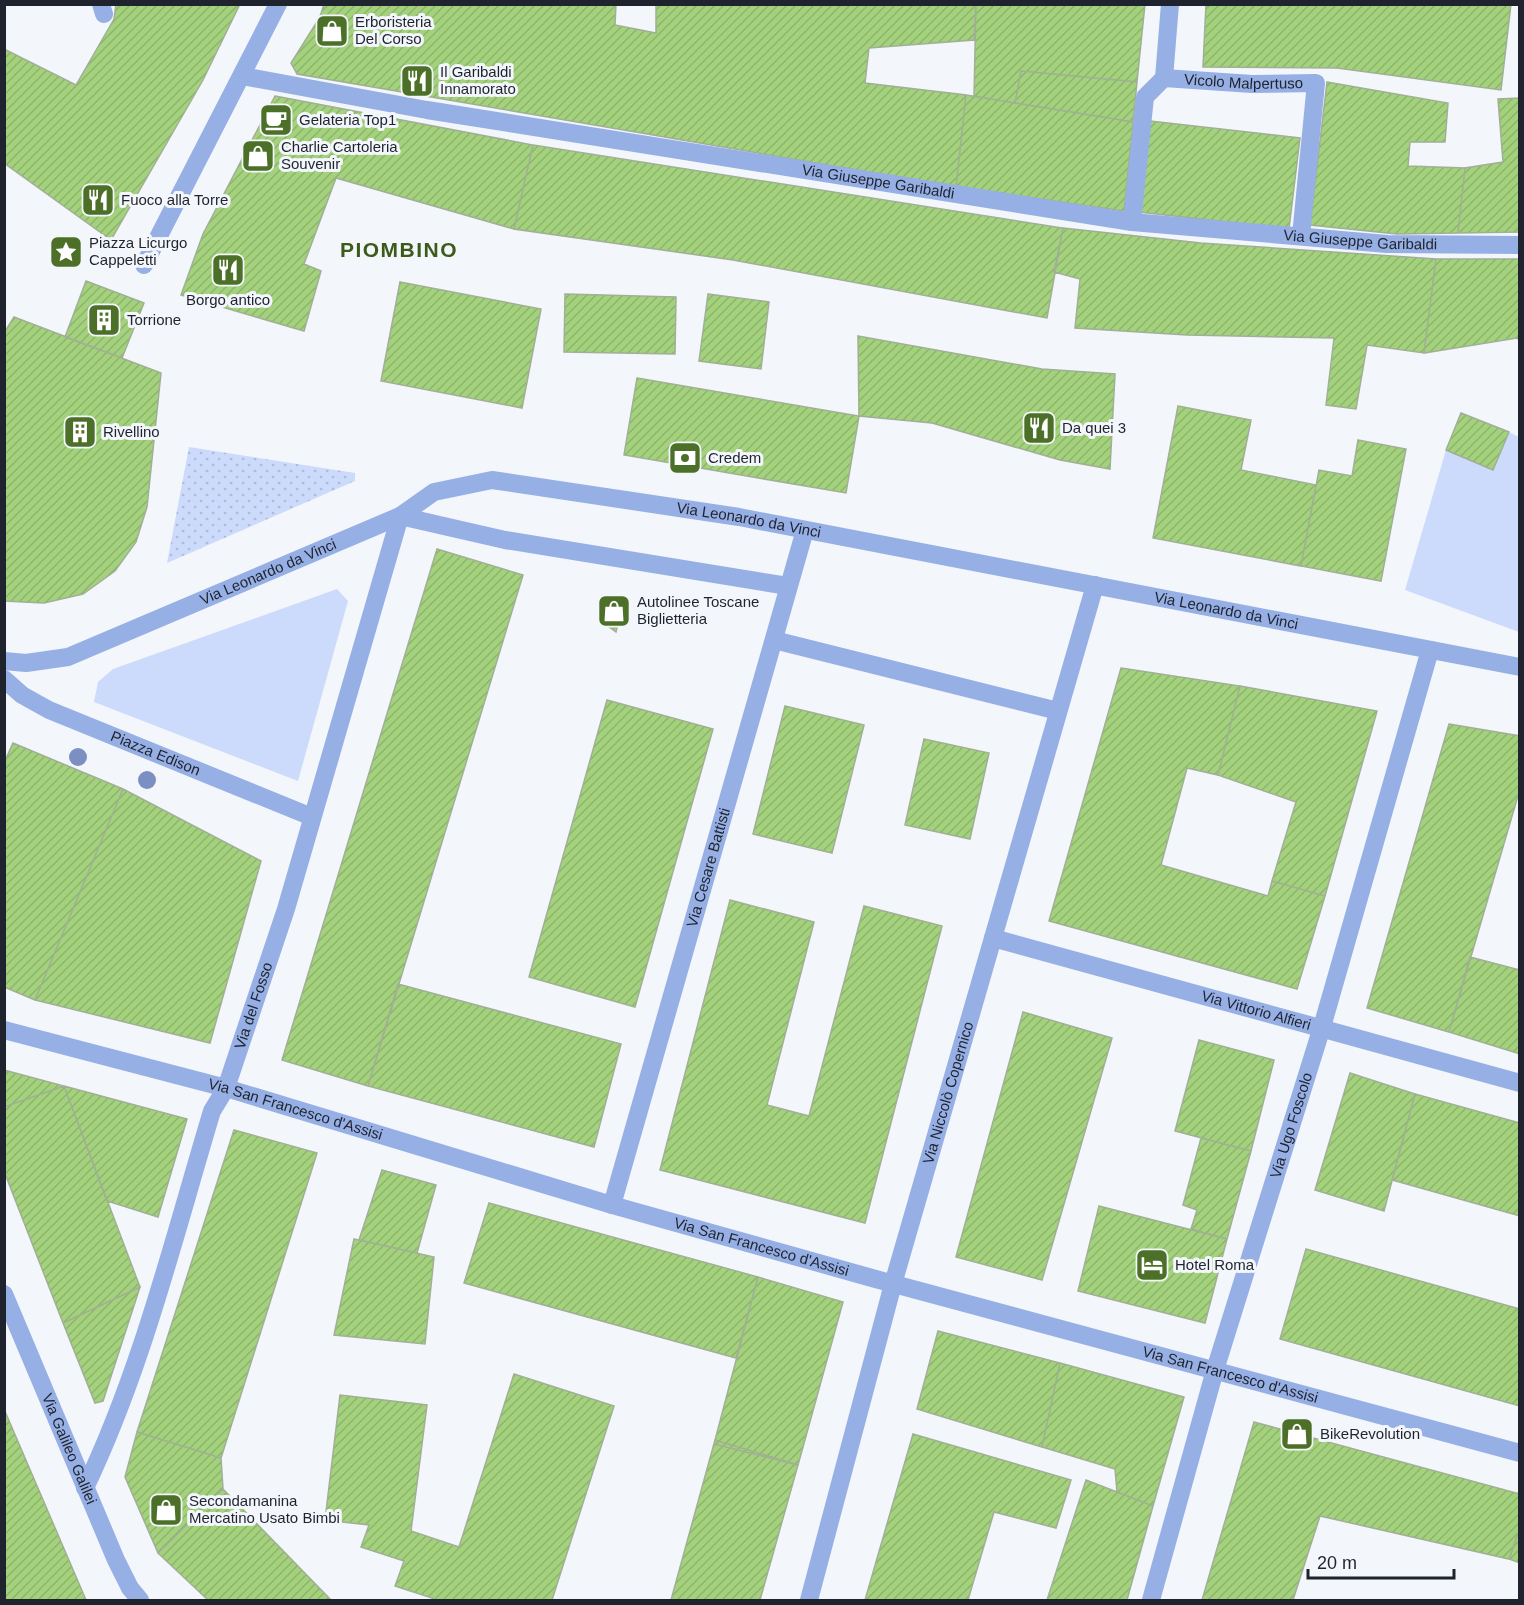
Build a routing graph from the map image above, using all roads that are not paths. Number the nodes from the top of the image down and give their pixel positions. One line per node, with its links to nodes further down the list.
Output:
1 (278, 4): 3 (street)
2 (1170, 4): 4 (street, Vicolo Malpertuso)
3 (242, 76): 5 (street, Via Giuseppe Garibaldi); 8 (street)
4 (1164, 78): 5 (street); 6 (street, Vicolo Malpertuso)
5 (1132, 222): 6 (street, Via Giuseppe Garibaldi)
6 (1301, 236): 7 (street, Via Giuseppe Garibaldi)
7 (1520, 244)
8 (144, 265)
9 (400, 516): 10 (street, Via Leonardo da Vinci); 12 (street); 15 (street, Via Leonardo da Vinci); 19 (street, Via del Fosso)
10 (806, 530): 11 (street, Via Leonardo da Vinci); 12 (street, Via Cesare Battisti)
11 (1095, 585): 14 (street, Via Leonardo da Vinci); 18 (street, Via Niccolò Copernico)
12 (788, 586): 13 (street, Via Cesare Battisti)
13 (774, 640): 18 (street); 25 (street, Via Cesare Battisti)
14 (1430, 650): 16 (street, Via Leonardo da Vinci); 21 (street, Via Ugo Foscolo)
15 (4, 661)
16 (1520, 668)
17 (4, 679): 19 (street, Piazza Edison)
18 (1058, 711): 20 (street, Via Niccolò Copernico)
19 (312, 817): 24 (street, Via del Fosso)
20 (993, 938): 21 (street, Via Vittorio Alfieri); 26 (street, Via Niccolò Copernico)
21 (1322, 1027): 23 (street, Via Vittorio Alfieri); 28 (street, Via Ugo Foscolo)
22 (4, 1030): 24 (street, Via San Francesco d'Assisi)
23 (1520, 1083)
24 (226, 1088): 25 (street, Via San Francesco d'Assisi); 30 (street, Via del Fosso)
25 (612, 1205): 26 (street, Via San Francesco d'Assisi)
26 (893, 1284): 28 (street, Via San Francesco d'Assisi); 32 (street, Via Niccolò Copernico)
27 (4, 1294): 30 (street, Via Galileo Galilei)
28 (1215, 1370): 29 (street, Via San Francesco d'Assisi); 33 (street, Via Ugo Foscolo)
29 (1520, 1453)
30 (85, 1488): 31 (street, Via Galileo Galilei)
31 (140, 1600)
32 (809, 1600)
33 (1151, 1600)

